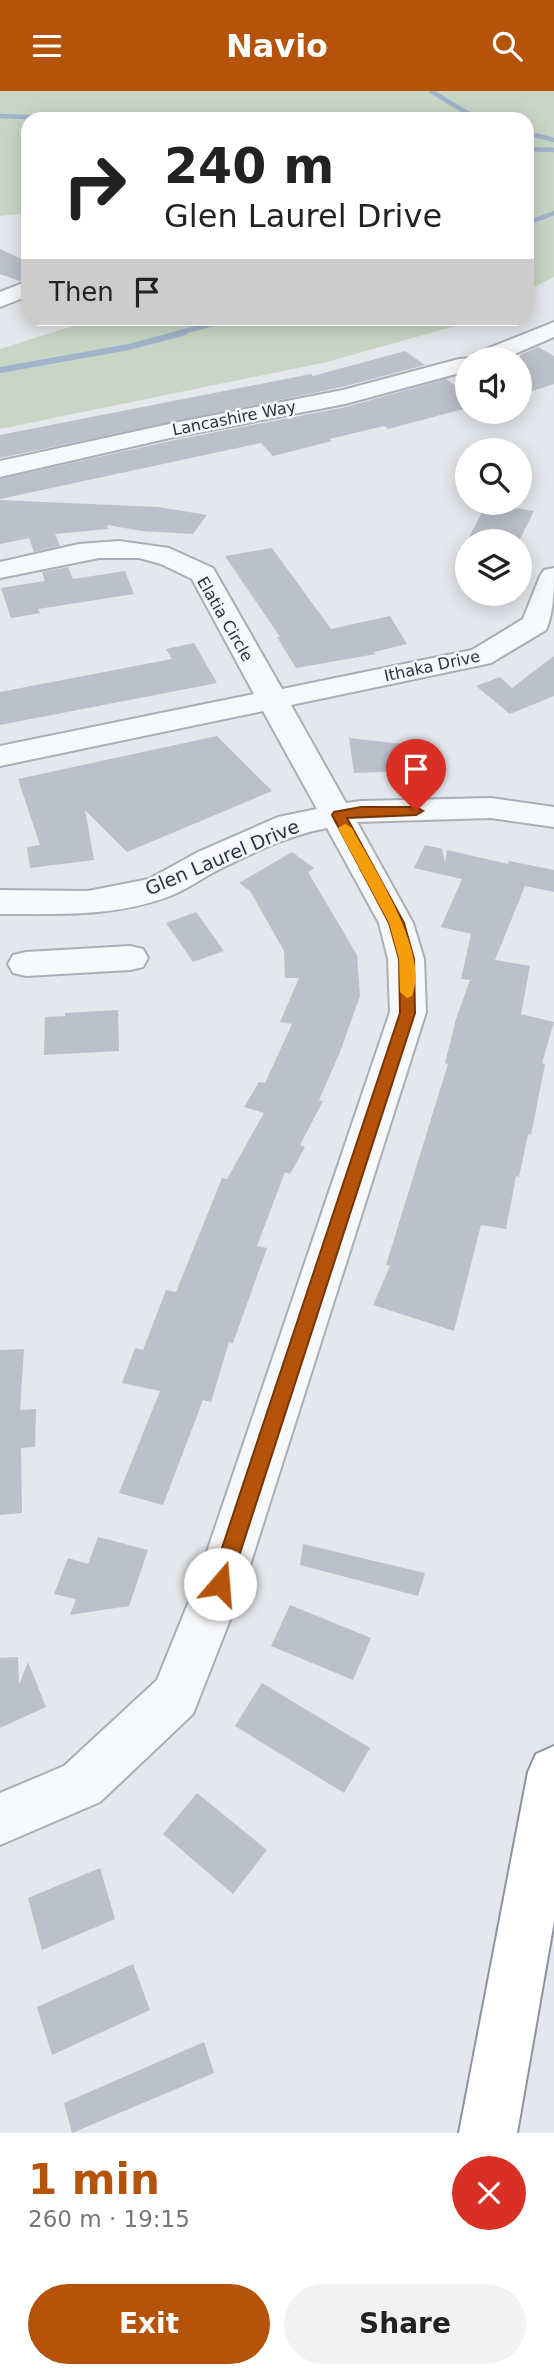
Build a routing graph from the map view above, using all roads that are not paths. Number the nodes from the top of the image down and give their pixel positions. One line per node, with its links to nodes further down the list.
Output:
1 (21, 291): 2 (street)
2 (3, 297)
3 (554, 329): 4 (street)
4 (511, 347)
5 (455, 367): 6 (street, Lancashire Way)
6 (0, 470)
7 (0, 569): 9 (street, Elatia Circle)
8 (554, 576): 9 (street, Ithaka Drive)
9 (270, 698): 10 (street); 12 (street, Elatia Circle)
10 (0, 756)
11 (444, 811): 12 (street, Glen Laurel Drive); 13 (street, Glen Laurel Drive); 14 (street, Glen Laurel Drive)
12 (338, 815): 16 (street, Glen Laurel Drive); 21 (street, Elatia Circle)
13 (554, 817)
14 (554, 841)
15 (0, 902): 16 (street, Glen Laurel Drive)
16 (67, 902): 18 (street)
17 (130, 958): 18 (street)
18 (73, 960): 19 (street)
19 (26, 964)
20 (554, 1772): 22 (highway)
21 (0, 1819)
22 (488, 2133)

